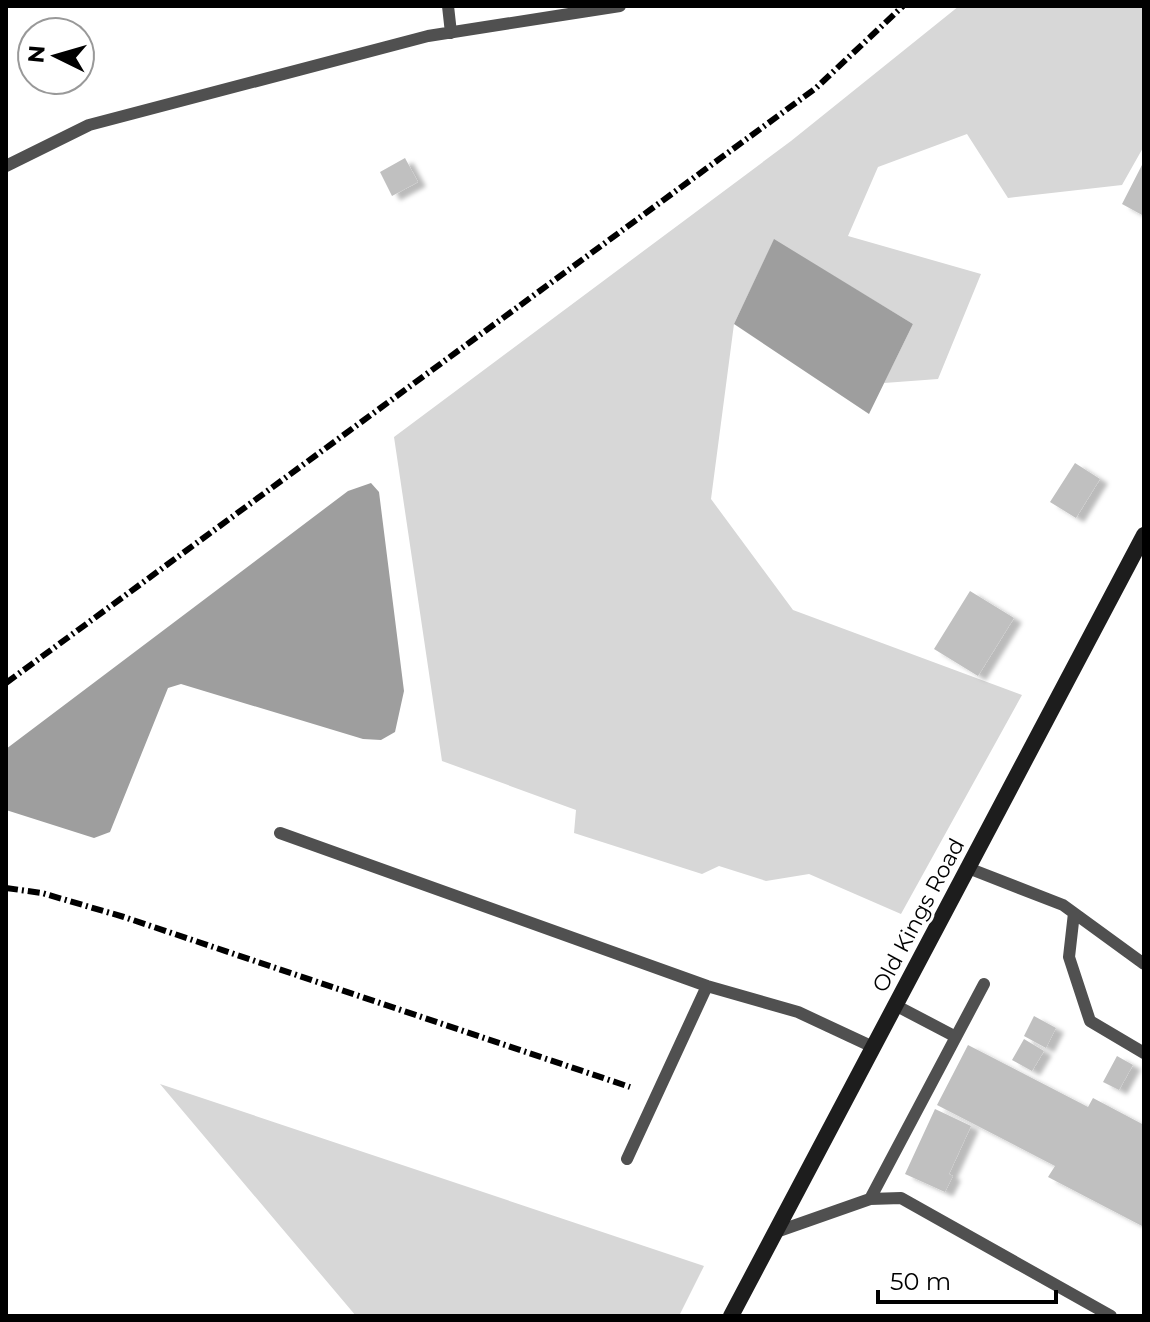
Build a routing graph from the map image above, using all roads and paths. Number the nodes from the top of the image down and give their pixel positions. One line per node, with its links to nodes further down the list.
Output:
1 (448, 6): 3 (lane)
2 (620, 6): 3 (lane)
3 (451, 33): 4 (lane)
4 (6, 166)
5 (1144, 535): 7 (street, Old Kings Road)
6 (280, 833): 11 (lane)
7 (968, 868): 8 (lane); 12 (street, Old Kings Road)
8 (1074, 913): 9 (lane); 15 (lane)
9 (1144, 964)
10 (984, 984): 13 (lane)
11 (707, 986): 14 (lane); 16 (lane)
12 (895, 1005): 13 (lane); 14 (street, Old Kings Road)
13 (956, 1037): 17 (lane)
14 (873, 1047): 18 (street, Old Kings Road)
15 (1144, 1053)
16 (627, 1159)
17 (870, 1199): 18 (lane); 20 (lane)
18 (776, 1232): 19 (street, Old Kings Road)
19 (731, 1316)
20 (1111, 1316)

